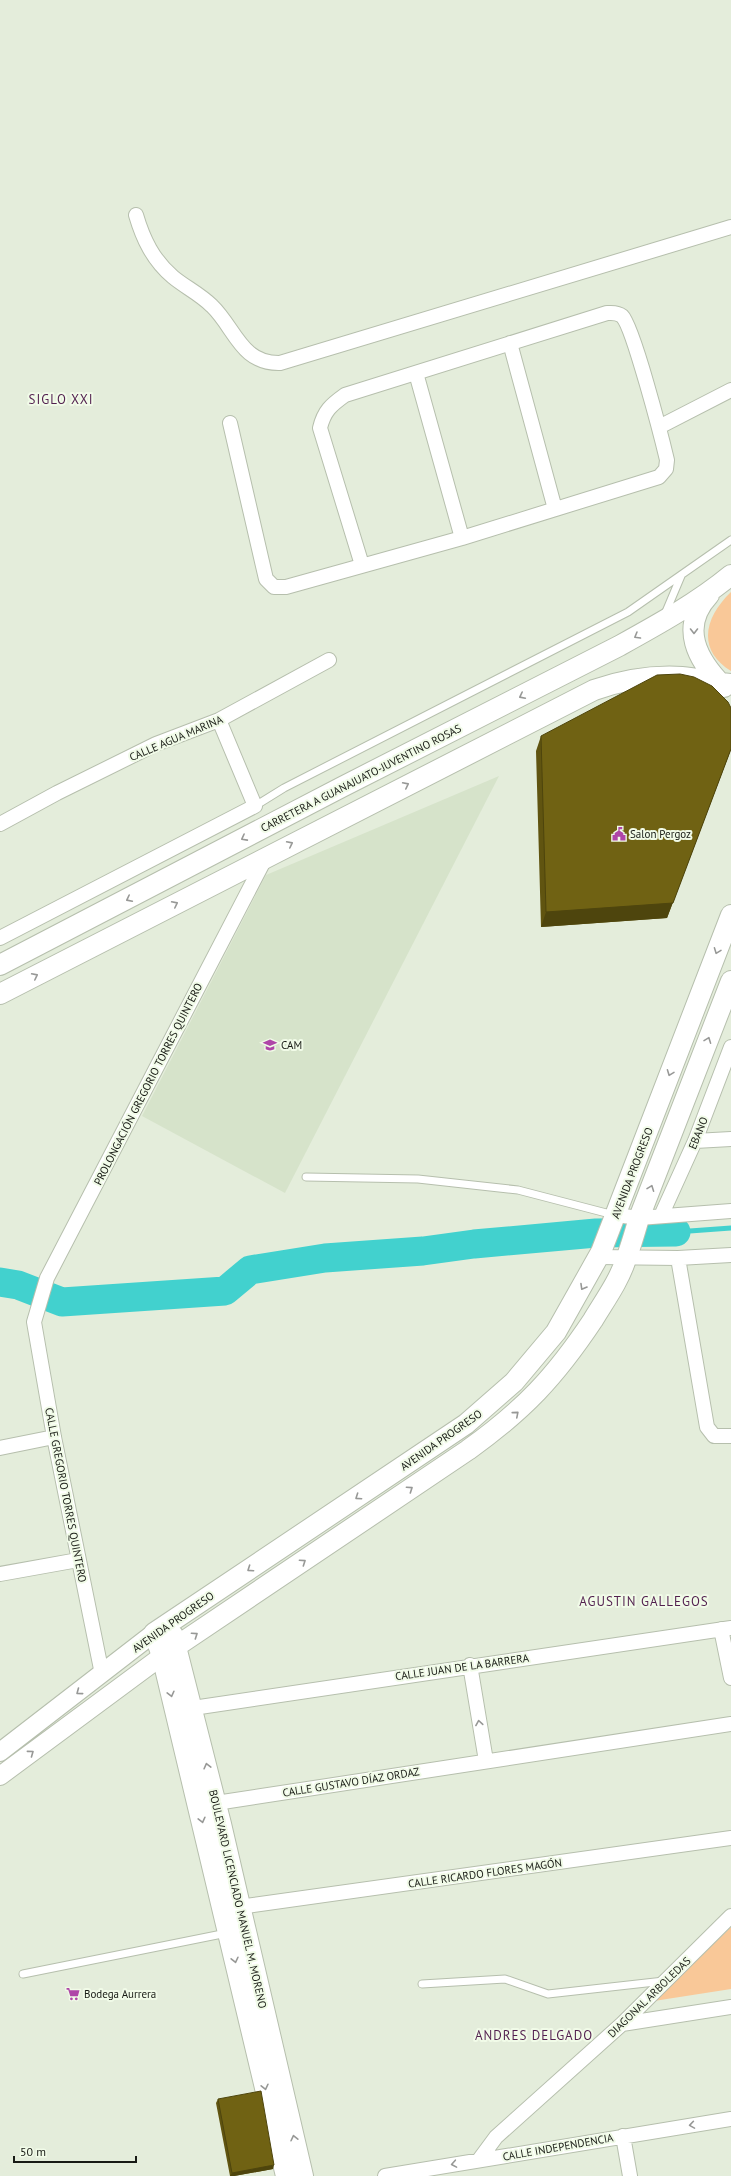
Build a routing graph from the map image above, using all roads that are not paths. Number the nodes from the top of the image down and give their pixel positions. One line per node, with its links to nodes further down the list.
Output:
1 (136, 215): 2 (street)
2 (731, 227)
3 (510, 343): 4 (street); 7 (street); 8 (street)
4 (416, 373): 9 (street); 11 (street)
5 (731, 390): 7 (street)
6 (230, 423): 11 (street)
7 (659, 427): 8 (street)
8 (555, 509): 9 (street)
9 (462, 538): 11 (street)
10 (731, 540): 12 (lane)
11 (362, 565)
12 (681, 576): 14 (lane); 18 (lane)
13 (724, 581): 14 (main road, CARRETERA A GUANAJUATO-JUVENTINO ROSAS); 16 (main road, one-way to 16)
14 (661, 622): 23 (main road, CARRETERA A GUANAJUATO-JUVENTINO ROSAS, one-way to 23)
15 (329, 660): 17 (street, CALLE AGUA MARINA)
16 (727, 687): 20 (main road, one-way to 16)
17 (219, 720): 18 (street); 19 (street, CALLE AGUA MARINA)
18 (255, 806): 22 (street)
19 (0, 824)
20 (267, 856): 25 (main road, one-way to 20); 38 (street, PROLONGACIÓN GREGORIO TORRES QUINTERO)
21 (731, 915): 32 (main road, AVENIDA PROGRESO, one-way to 32)
22 (0, 938)
23 (0, 965)
24 (731, 981): 33 (main road, AVENIDA PROGRESO, one-way to 24)
25 (0, 994)
26 (731, 1047): 28 (street, EBANO)
27 (731, 1139): 28 (street)
28 (695, 1141): 31 (street, EBANO)
29 (306, 1177): 32 (lane)
30 (731, 1211): 31 (street)
31 (660, 1216): 33 (street)
32 (614, 1219): 33 (street); 34 (main road, AVENIDA PROGRESO)
33 (638, 1221): 36 (main road, AVENIDA PROGRESO)
34 (600, 1255): 36 (street); 44 (main road, AVENIDA PROGRESO, one-way to 44)
35 (731, 1255): 37 (street)
36 (627, 1256): 37 (street); 47 (main road, AVENIDA PROGRESO, one-way to 36)
37 (678, 1258): 39 (street)
38 (35, 1314): 40 (street, CALLE GREGORIO TORRES QUINTERO)
39 (731, 1436)
40 (54, 1437): 41 (street); 42 (street, CALLE GREGORIO TORRES QUINTERO)
41 (0, 1448)
42 (78, 1560): 43 (street); 49 (street, CALLE GREGORIO TORRES QUINTERO)
43 (0, 1574)
44 (170, 1622): 46 (main road, AVENIDA PROGRESO); 47 (main road, BOULEVARD LICENCIADO MANUEL M. MORENO)
45 (726, 1629): 48 (street, CALLE JUAN DE LA BARRERA); 50 (street)
46 (154, 1633): 47 (main road, BOULEVARD LICENCIADO MANUEL M. MORENO); 49 (street, AVENIDA PROGRESO)
47 (169, 1652): 51 (main road, BOULEVARD LICENCIADO MANUEL M. MORENO); 55 (street, AVENIDA PROGRESO, one-way to 47); 58 (main road, BOULEVARD LICENCIADO MANUEL M. MORENO, one-way to 58)
48 (470, 1665): 51 (street, CALLE JUAN DE LA BARRERA); 54 (street, one-way to 48)
49 (102, 1674): 53 (street, AVENIDA PROGRESO, one-way to 53)
50 (731, 1678)
51 (193, 1708): 56 (main road, BOULEVARD LICENCIADO MANUEL M. MORENO, one-way to 51)
52 (731, 1724): 54 (street, CALLE GUSTAVO DÍAZ ORDAZ)
53 (0, 1752)
54 (486, 1761): 56 (street, CALLE GUSTAVO DÍAZ ORDAZ)
55 (0, 1776)
56 (216, 1803): 58 (main road, BOULEVARD LICENCIADO MANUEL M. MORENO)
57 (731, 1838): 58 (street, CALLE RICARDO FLORES MAGÓN)
58 (232, 1909): 60 (main road, BOULEVARD LICENCIADO MANUEL M. MORENO)
59 (731, 1916): 62 (street, DIAGONAL ARBOLEDAS)
60 (237, 1931): 61 (lane); 69 (main road, BOULEVARD LICENCIADO MANUEL M. MORENO, one-way to 69); 70 (main road, BOULEVARD LICENCIADO MANUEL M. MORENO, one-way to 60)
61 (23, 1974)
62 (666, 1981): 63 (lane); 65 (street, DIAGONAL ARBOLEDAS)
63 (422, 1984)
64 (731, 2007): 65 (street)
65 (622, 2024): 68 (street, DIAGONAL ARBOLEDAS)
66 (731, 2119): 67 (street, CALLE INDEPENDENCIA, one-way to 67)
67 (623, 2136): 68 (street, CALLE INDEPENDENCIA); 72 (street)
68 (479, 2160): 71 (street, CALLE INDEPENDENCIA, one-way to 71)
69 (286, 2176)
70 (303, 2176)
71 (385, 2176)
72 (630, 2176)

